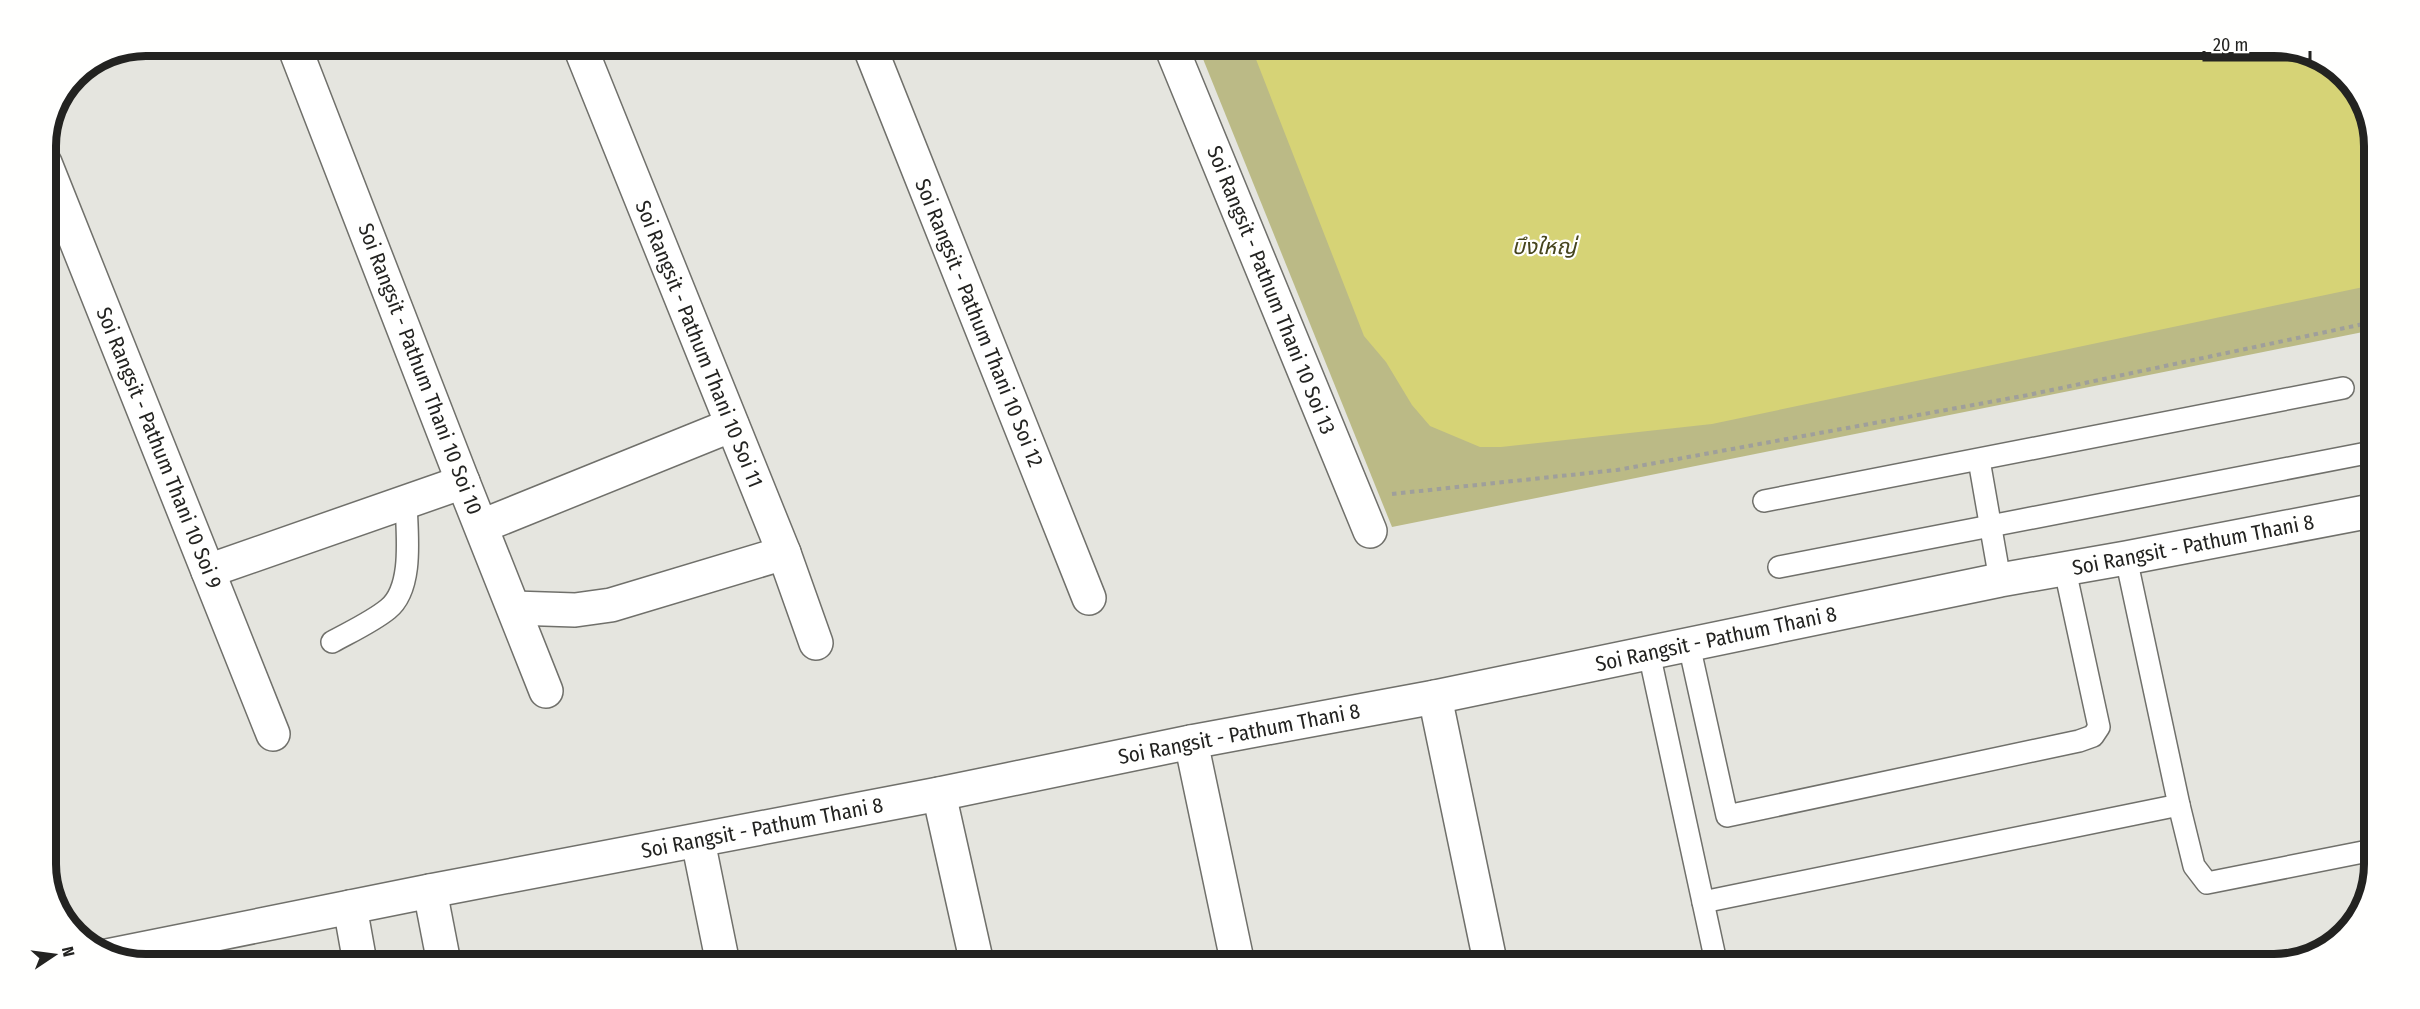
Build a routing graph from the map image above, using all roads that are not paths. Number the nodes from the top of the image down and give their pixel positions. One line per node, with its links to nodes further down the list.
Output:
1 (298, 56): 10 (street, Soi Rangsit - Pathum Thani 10 Soi 10)
2 (584, 56): 7 (street, Soi Rangsit - Pathum Thani 10 Soi 11)
3 (873, 56): 23 (street, Soi Rangsit - Pathum Thani 10 Soi 12)
4 (1175, 56): 16 (street, Soi Rangsit - Pathum Thani 10 Soi 13)
5 (56, 191): 21 (street, Soi Rangsit - Pathum Thani 10 Soi 9)
6 (2343, 388): 9 (lane)
7 (732, 425): 15 (street); 17 (street, Soi Rangsit - Pathum Thani 10 Soi 11)
8 (2364, 454): 14 (lane)
9 (1978, 460): 11 (lane); 14 (lane)
10 (463, 482): 12 (street); 15 (street, Soi Rangsit - Pathum Thani 10 Soi 10)
11 (1764, 501)
12 (406, 504): 21 (street); 25 (lane)
13 (2364, 512): 18 (street, Soi Rangsit - Pathum Thani 8)
14 (1990, 525): 19 (lane); 22 (lane)
15 (482, 526): 24 (street, Soi Rangsit - Pathum Thani 10 Soi 10)
16 (1370, 531)
17 (783, 553): 24 (street); 26 (street, Soi Rangsit - Pathum Thani 10 Soi 11)
18 (2126, 558): 20 (street, Soi Rangsit - Pathum Thani 8); 34 (lane)
19 (1779, 567)
20 (2065, 570): 22 (street, Soi Rangsit - Pathum Thani 8); 27 (lane)
21 (208, 571): 31 (street, Soi Rangsit - Pathum Thani 10 Soi 9)
22 (2000, 580): 27 (street, Soi Rangsit - Pathum Thani 8)
23 (1089, 598)
24 (514, 608): 29 (street, Soi Rangsit - Pathum Thani 10 Soi 10)
25 (332, 642)
26 (816, 643)
27 (1689, 645): 28 (street, Soi Rangsit - Pathum Thani 8)
28 (1649, 653): 30 (street, Soi Rangsit - Pathum Thani 8); 38 (lane)
29 (546, 691)
30 (1435, 697): 32 (street, Soi Rangsit - Pathum Thani 8); 46 (street)
31 (273, 734)
32 (1191, 742): 33 (street, Soi Rangsit - Pathum Thani 8); 45 (street)
33 (939, 794): 35 (street, Soi Rangsit - Pathum Thani 8); 44 (street)
34 (2179, 805): 36 (lane); 38 (lane)
35 (698, 842): 37 (street, Soi Rangsit - Pathum Thani 8); 43 (street)
36 (2364, 852)
37 (430, 891): 39 (street, Soi Rangsit - Pathum Thani 8); 42 (street)
38 (1702, 902): 47 (lane)
39 (350, 908): 40 (street, Soi Rangsit - Pathum Thani 8); 41 (street)
40 (141, 953)
41 (358, 954)
42 (442, 954)
43 (721, 954)
44 (975, 954)
45 (1236, 954)
46 (1489, 954)
47 (1714, 954)

